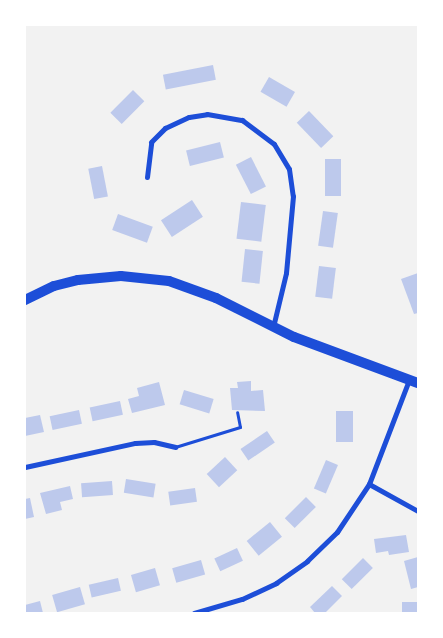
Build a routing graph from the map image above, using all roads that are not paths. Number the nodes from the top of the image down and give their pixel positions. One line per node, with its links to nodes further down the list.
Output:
1 (147, 177): 3 (street)
2 (25, 300): 3 (main road)
3 (273, 327): 4 (main road)
4 (413, 381): 8 (street)
5 (237, 412): 6 (lane)
6 (175, 447): 7 (street)
7 (25, 467)
8 (369, 484): 9 (street); 10 (street)
9 (418, 511)
10 (194, 613)

